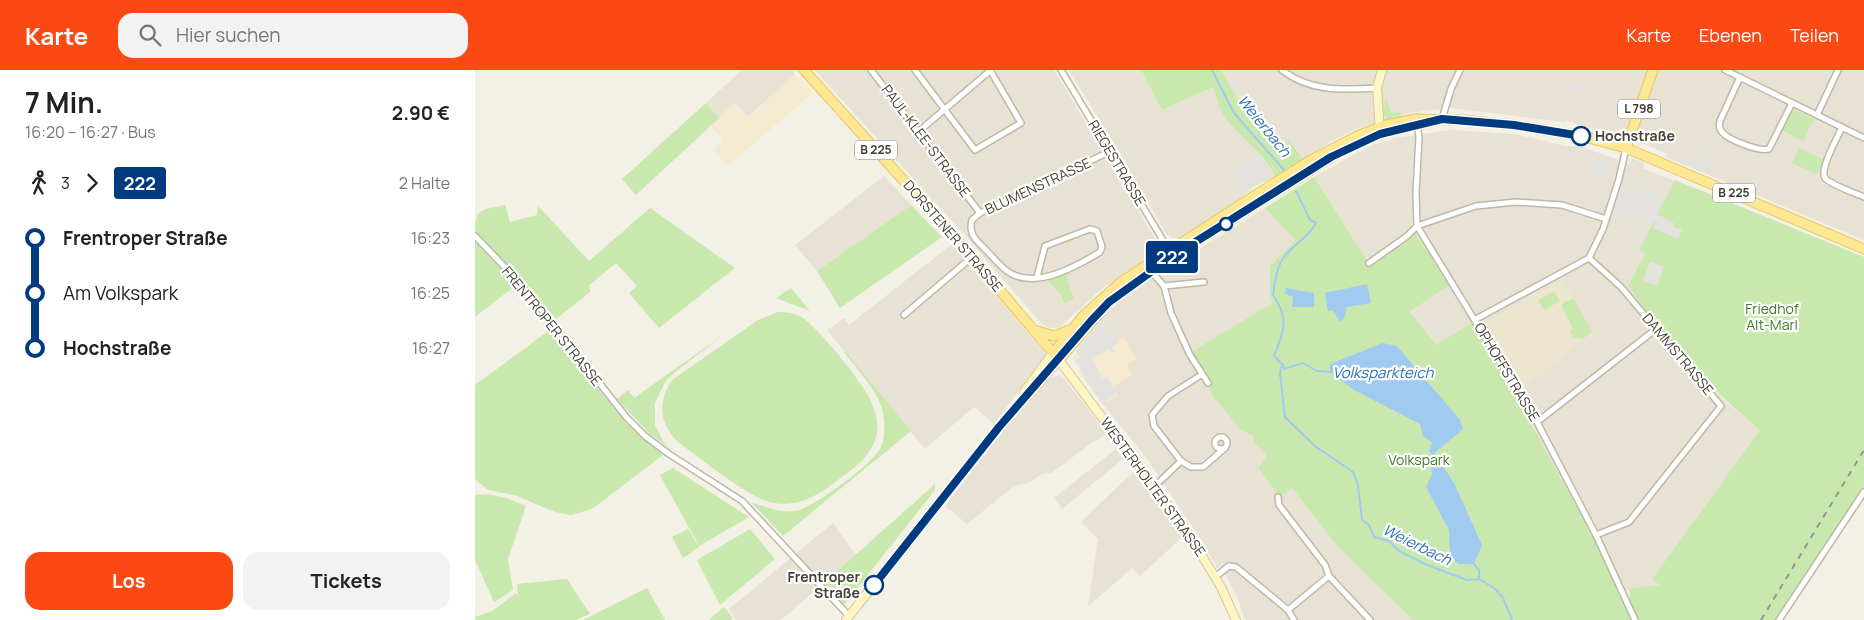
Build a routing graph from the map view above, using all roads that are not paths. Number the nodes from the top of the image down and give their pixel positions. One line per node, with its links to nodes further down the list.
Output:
1 (804, 70): 32 (main road, DORSTENER STRASSE / B 225)
2 (871, 70): 21 (street, PAUL-KLEE-STRASSE)
3 (915, 70): 15 (street)
4 (991, 70): 15 (street); 15 (street)
5 (1061, 70): 24 (street, RIEGESTRASSE)
6 (1281, 70): 13 (street)
7 (1382, 70): 13 (main road)
8 (1460, 70): 17 (street)
9 (1653, 70): 23 (main road, L 798)
10 (1725, 70): 12 (street)
11 (1838, 70): 16 (street)
12 (1740, 77): 14 (street); 14 (street)
13 (1377, 88): 20 (main road)
14 (1792, 103): 16 (street)
15 (945, 109): 21 (street)
16 (1817, 115): 19 (street)
17 (1442, 119): 18 (main road, B 225); 23 (main road, B 225)
18 (1417, 122): 20 (main road, B 225); 28 (street)
19 (1842, 128): 22 (street); 25 (street)
20 (1379, 131): 31 (main road, B 225)
21 (918, 132): 26 (street, PAUL-KLEE-STRASSE)
22 (1864, 138)
23 (1626, 148): 27 (street); 30 (main road, B 225)
24 (1111, 151): 26 (street, BLUMENSTRASSE); 31 (street, RIEGESTRASSE)
25 (1864, 197)
26 (980, 213): 36 (street, BLUMENSTRASSE)
27 (1606, 219): 28 (street); 33 (street)
28 (1417, 226): 34 (street); 40 (street, OPHOFFSTRASSE)
29 (475, 236): 57 (street, FRENTROPER STRASSE)
30 (1864, 249)
31 (1171, 254): 35 (main road, B 225)
32 (972, 257): 39 (street); 43 (main road, DORSTENER STRASSE / B 225)
33 (1589, 258): 40 (street); 42 (street, DAMMSTRASSE)
34 (1369, 263)
35 (1149, 268): 38 (street); 41 (main road, B 225); 44 (main road, B 225)
36 (1037, 277): 36 (street, BLUMENSTRASSE)
37 (1204, 282): 38 (street)
38 (1164, 286): 45 (street)
39 (904, 315)
40 (1476, 319): 47 (street, OPHOFFSTRASSE)
41 (1073, 328): 43 (main road); 44 (main road, B 225)
42 (1656, 329): 47 (street); 53 (street, DAMMSTRASSE)
43 (1037, 331): 44 (main road, DORSTENER STRASSE)
44 (1056, 356): 50 (main road, WESTERHOLTER STRASSE); 57 (main road)
45 (1201, 375): 46 (street); 49 (street)
46 (1208, 383)
47 (1537, 422): 53 (street, OPHOFFSTRASSE)
48 (1225, 448): 49 (street)
49 (1181, 461): 50 (street)
50 (1155, 486): 55 (main road, WESTERHOLTER STRASSE)
51 (1864, 492): 62 (street)
52 (1278, 497): 54 (street)
53 (1596, 535): 61 (street, OPHOFFSTRASSE)
54 (1329, 576): 56 (street); 60 (street)
55 (1215, 577): 56 (street); 58 (main road, WESTERHOLTER STRASSE)
56 (1287, 610): 59 (street)
57 (847, 618)
58 (1236, 620)
59 (1294, 620)
60 (1370, 620)
61 (1635, 620)
62 (1779, 620)

